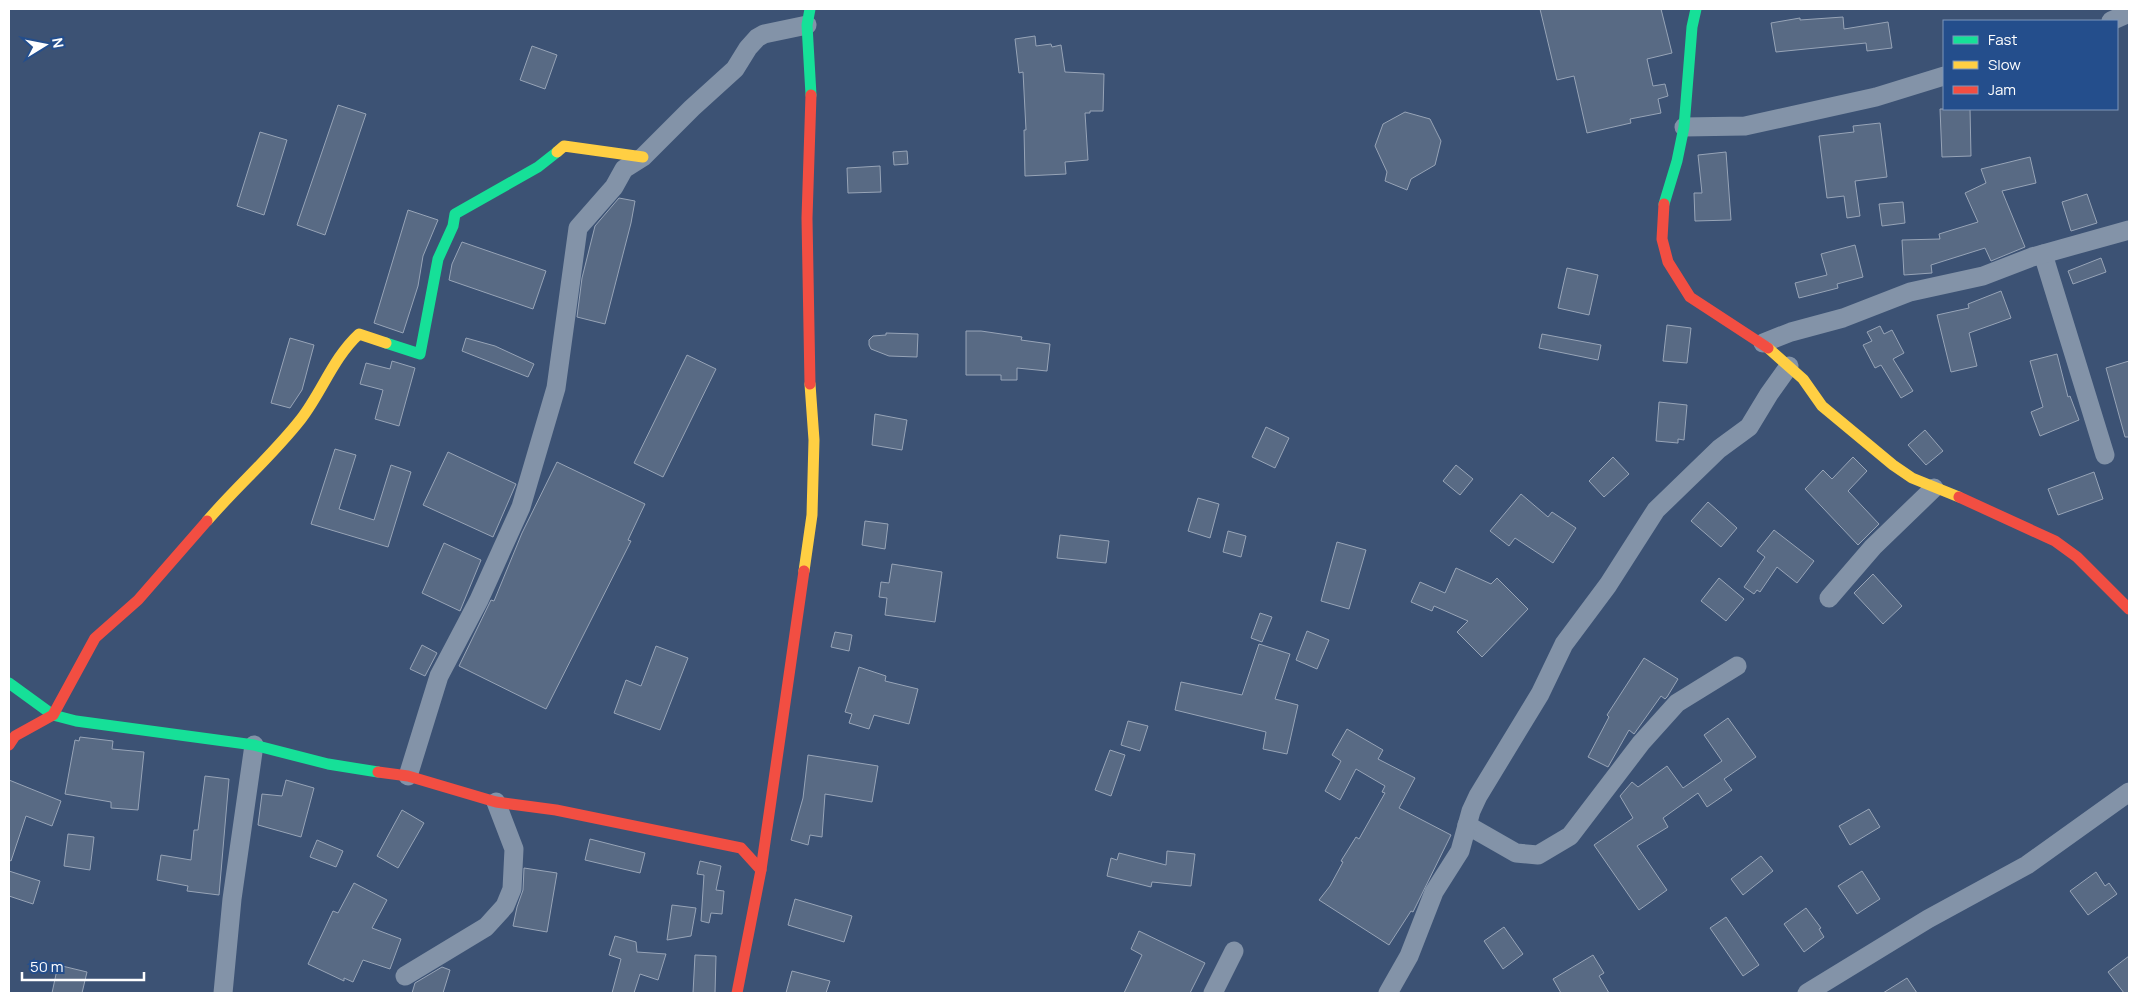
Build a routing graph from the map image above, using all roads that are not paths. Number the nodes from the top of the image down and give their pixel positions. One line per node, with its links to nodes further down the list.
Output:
1 (1696, 9): 6 (street)
2 (2129, 13): 4 (street)
3 (808, 17): 7 (street); 25 (street)
4 (2113, 20)
5 (1943, 76): 6 (street)
6 (1684, 127): 10 (street)
7 (643, 157): 18 (street); 21 (street)
8 (2129, 230): 9 (street)
9 (2043, 254): 10 (street); 12 (street)
10 (1763, 343): 11 (street)
11 (1789, 366): 13 (street); 24 (street)
12 (2105, 455)
13 (1934, 488): 14 (street); 15 (street)
14 (1829, 598)
15 (2129, 609)
16 (1737, 666): 24 (street)
17 (9, 683): 18 (street)
18 (54, 716): 19 (street); 20 (street)
19 (9, 745)
20 (254, 745): 21 (street); 28 (street)
21 (408, 776): 23 (street)
22 (2129, 792): 32 (street)
23 (496, 802): 25 (street); 27 (street)
24 (1467, 826): 31 (street)
25 (761, 870): 29 (street)
26 (1234, 951): 30 (street)
27 (405, 976)
28 (223, 993)
29 (737, 993)
30 (1213, 993)
31 (1388, 993)
32 (1807, 993)

